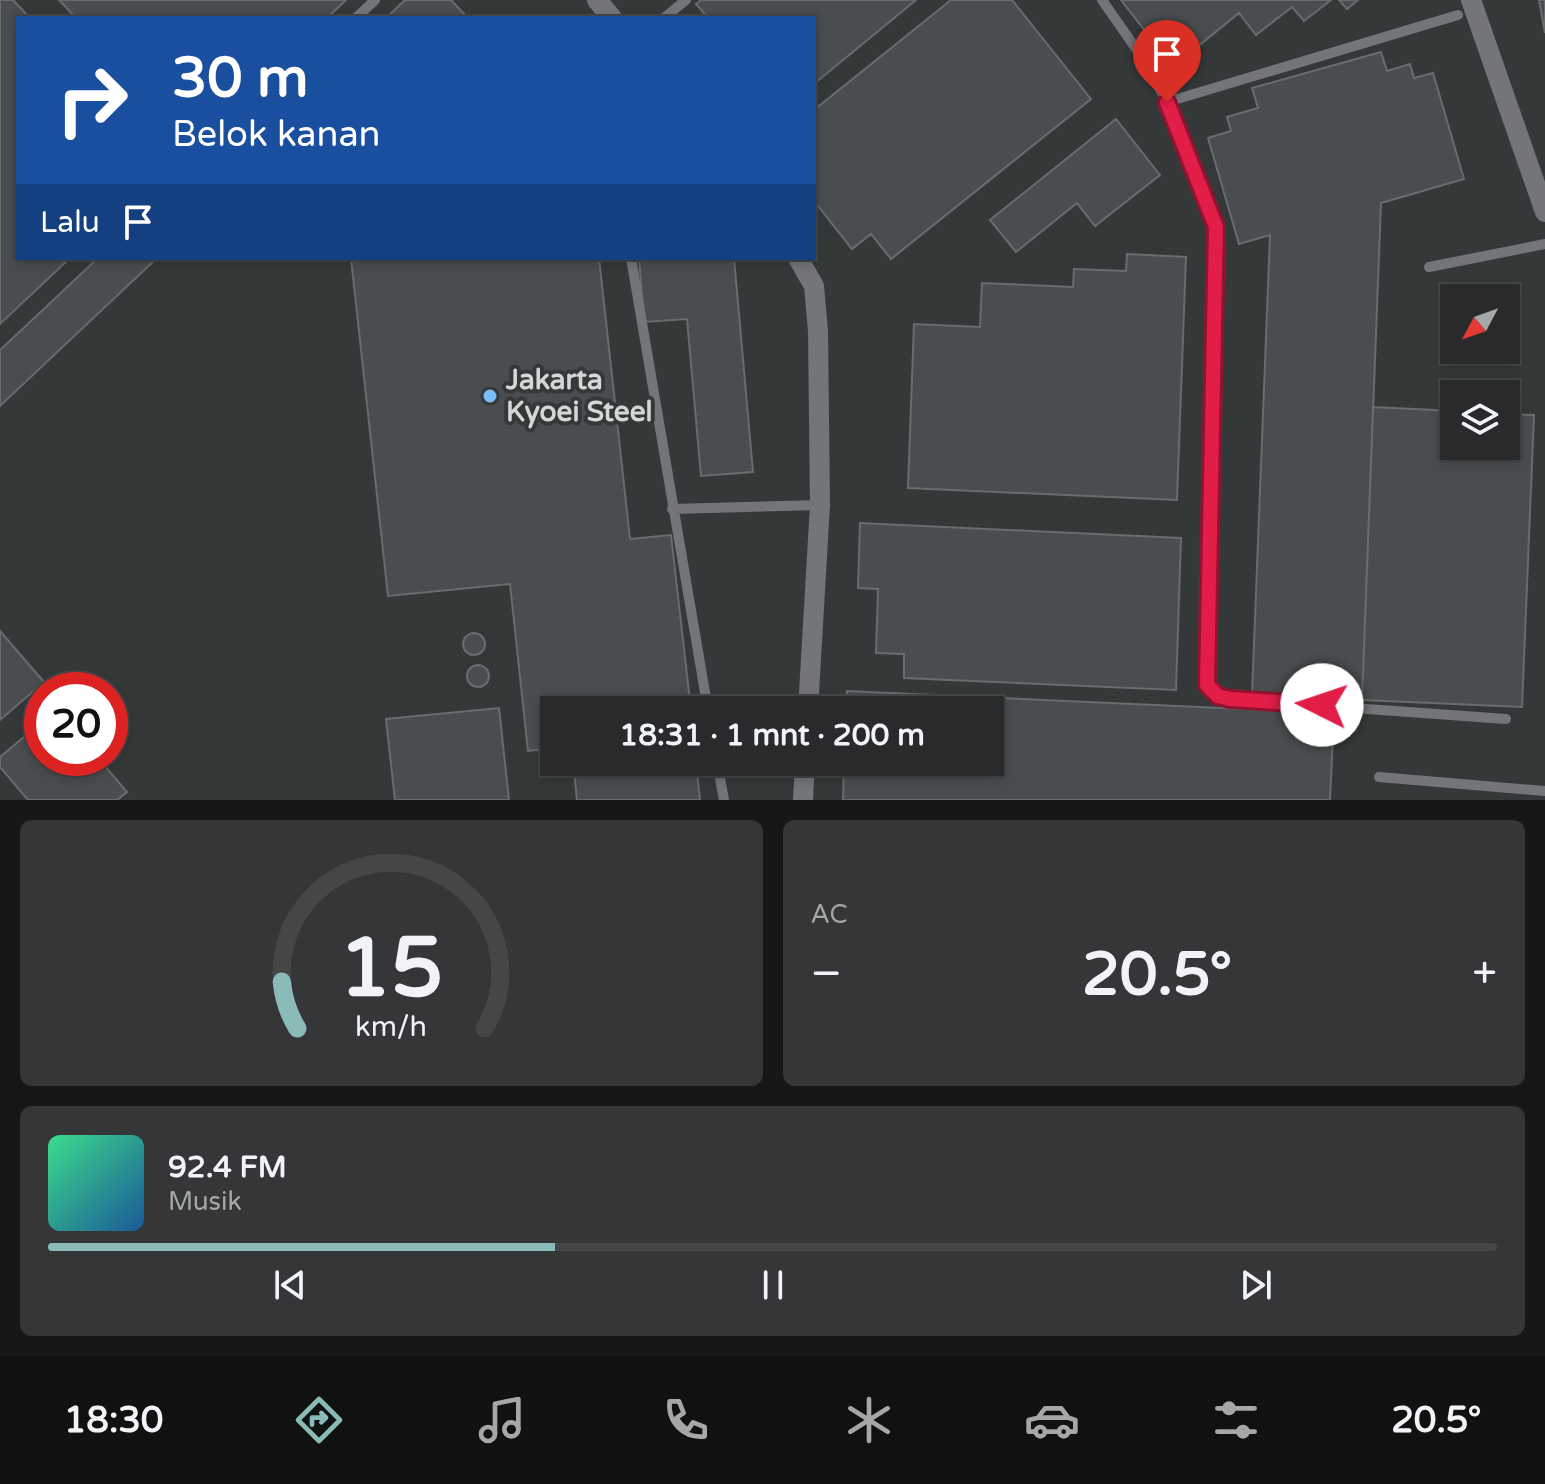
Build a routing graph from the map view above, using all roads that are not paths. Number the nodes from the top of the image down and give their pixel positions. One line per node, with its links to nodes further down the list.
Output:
1 (375, 0): 6 (lane)
2 (597, 0): 7 (street)
3 (686, 0): 8 (lane)
4 (1102, 0): 9 (lane)
5 (1465, 8): 9 (lane); 10 (street)
6 (358, 16)
7 (610, 16)
8 (666, 16)
9 (1167, 102): 19 (lane)
10 (1545, 212)
11 (1545, 244): 14 (lane)
12 (631, 260): 16 (lane)
13 (799, 260): 15 (street)
14 (1429, 267)
15 (820, 505): 16 (lane); 18 (street)
16 (672, 509): 17 (lane)
17 (705, 696)
18 (809, 696)
19 (1506, 719)
20 (720, 776): 24 (lane)
21 (804, 776): 25 (street)
22 (1379, 777): 23 (lane)
23 (1545, 791)
24 (724, 800)
25 (803, 800)

